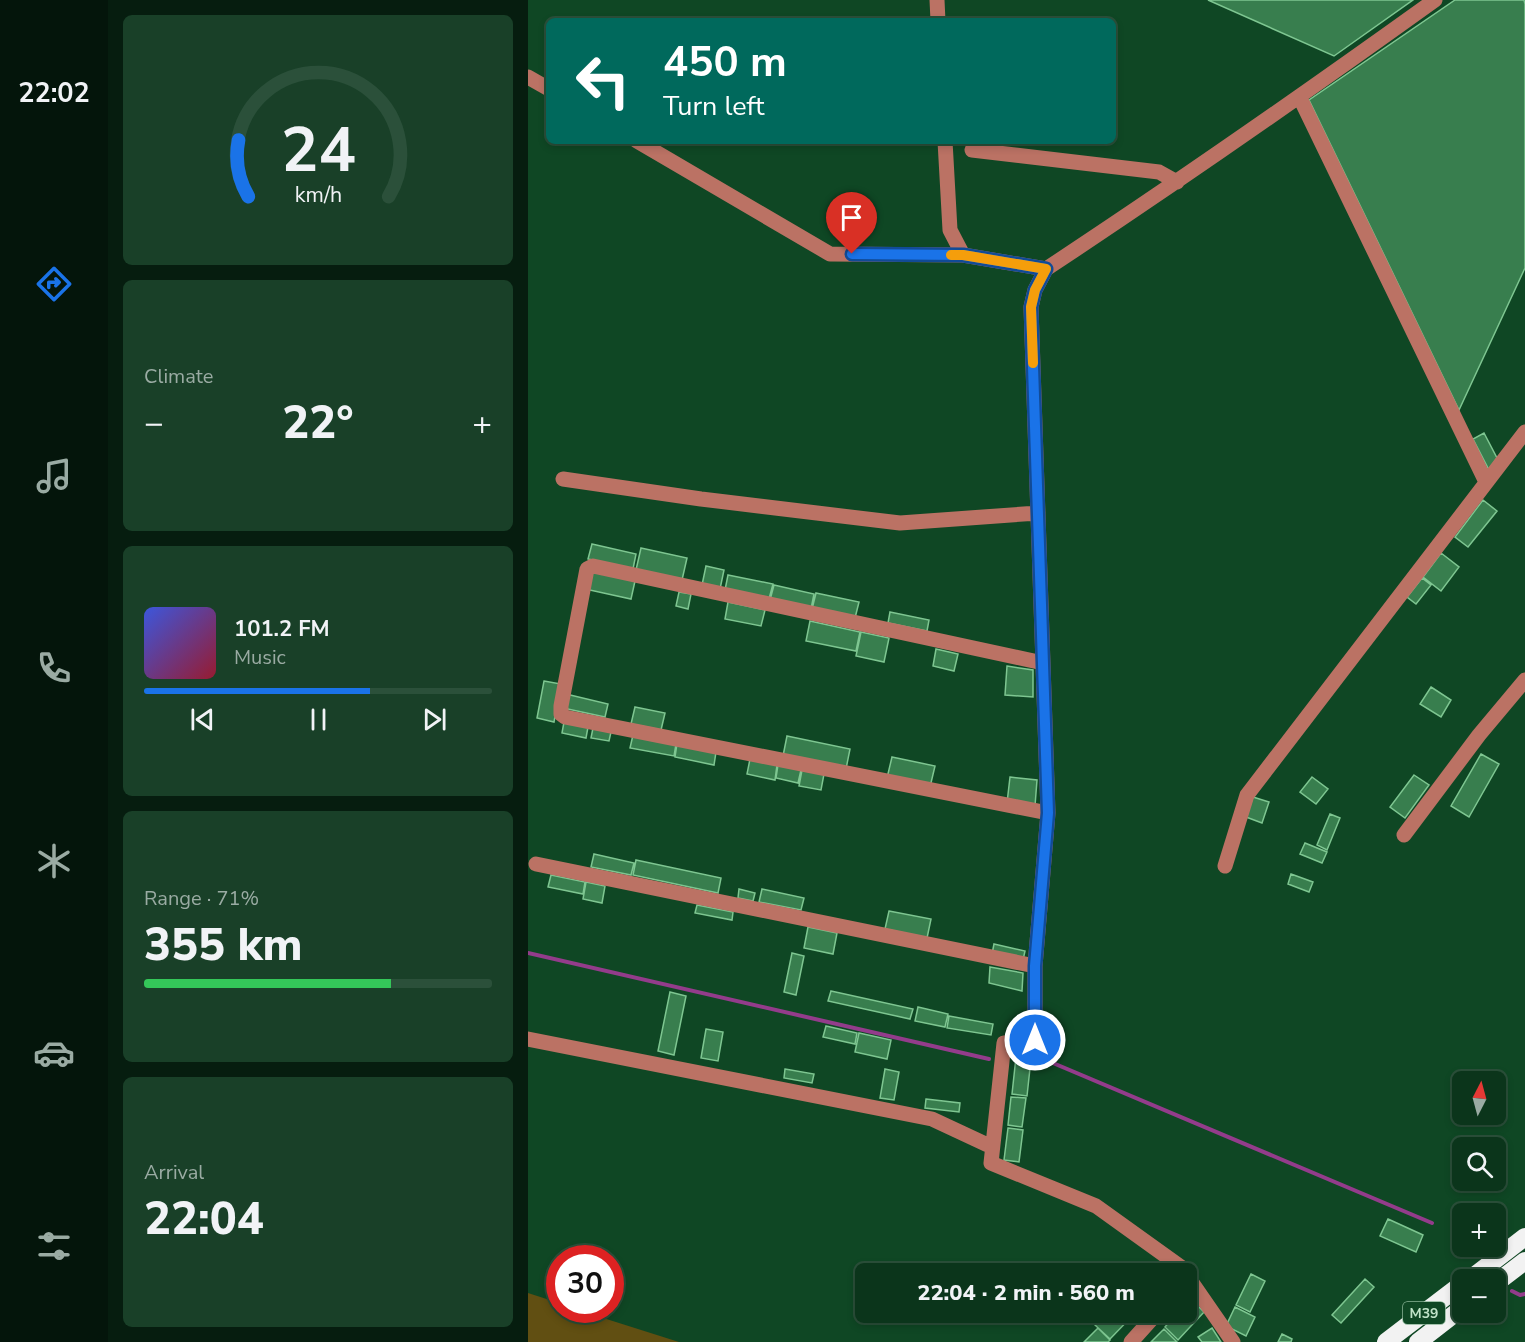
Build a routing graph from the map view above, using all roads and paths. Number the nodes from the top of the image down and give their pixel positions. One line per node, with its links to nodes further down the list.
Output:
1 (936, 0): 3 (street)
2 (1435, 0): 6 (street)
3 (938, 18)
4 (528, 77): 5 (street)
5 (546, 87)
6 (1300, 98): 10 (street); 15 (street)
7 (642, 144): 11 (street)
8 (945, 144): 11 (street)
9 (972, 150): 10 (street)
10 (1177, 182): 12 (street)
11 (963, 255): 12 (street)
12 (1046, 269): 16 (street)
13 (1525, 432): 15 (street)
14 (563, 478): 16 (street)
15 (1486, 482): 22 (street)
16 (1038, 513): 17 (street)
17 (1043, 663): 19 (street); 19 (street)
18 (1525, 680): 20 (street)
19 (1048, 813): 23 (street)
20 (1404, 835)
21 (537, 864): 23 (street)
22 (1226, 866)
23 (1035, 966): 25 (street)
24 (528, 1039): 25 (street)
25 (992, 1147): 28 (street)
26 (1525, 1238): 29 (highway)
27 (1525, 1261): 30 (highway)
28 (1175, 1263)
29 (1484, 1269)
30 (1506, 1275)
31 (1197, 1291): 36 (street)
32 (1452, 1292): 37 (highway, M39)
33 (1452, 1316): 38 (highway, M39)
34 (1148, 1323): 35 (street)
35 (1131, 1342)
36 (1233, 1342)
37 (1386, 1342)
38 (1418, 1342)

